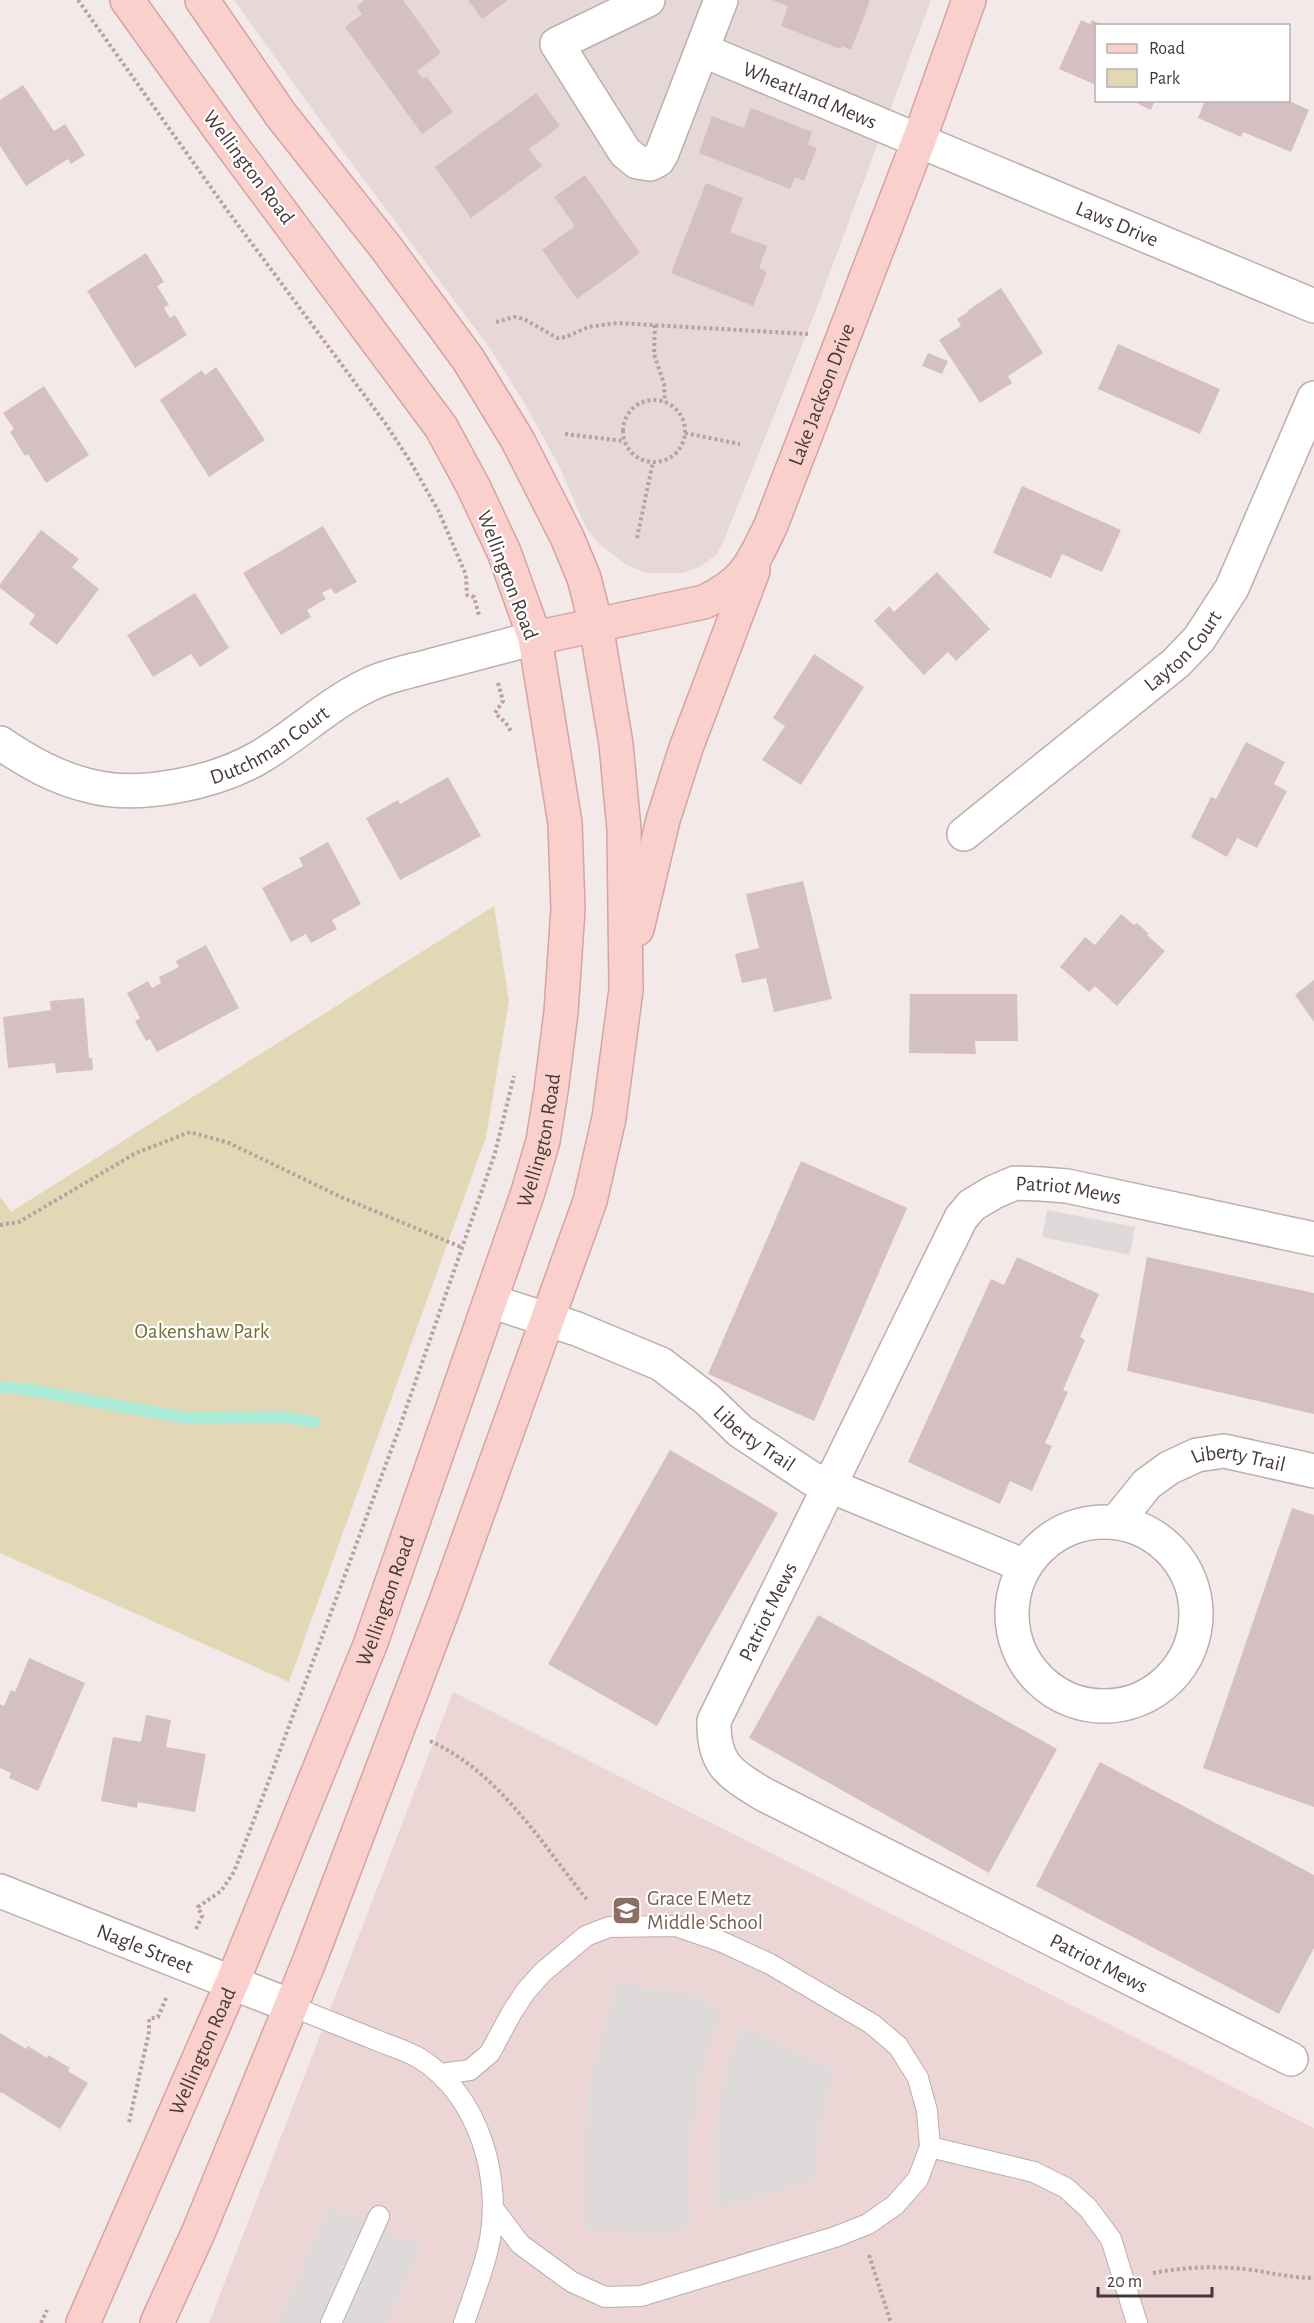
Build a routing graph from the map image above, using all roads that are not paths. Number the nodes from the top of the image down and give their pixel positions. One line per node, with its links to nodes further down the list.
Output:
1 (127, 0): 12 (main road, Wellington Road)
2 (202, 0): 11 (main road)
3 (648, 0): 6 (street)
4 (721, 0): 6 (street)
5 (969, 0): 7 (main road, Lake Jackson Drive)
6 (702, 50): 7 (street, Wheatland Mews)
7 (919, 140): 8 (street, Laws Drive); 10 (main road, Lake Jackson Drive)
8 (1314, 306)
9 (1314, 398): 14 (street, Layton Court)
10 (771, 525): 11 (main road, Lake Jackson Drive); 15 (main road)
11 (596, 625): 12 (main road, Lake Jackson Drive); 15 (main road)
12 (535, 638): 13 (street, Dutchman Court); 17 (main road, Wellington Road)
13 (0, 743)
14 (964, 834)
15 (626, 974): 18 (main road)
16 (1314, 1239): 20 (street, Patriot Mews)
17 (490, 1301): 18 (street, Liberty Trail); 24 (main road, Wellington Road)
18 (548, 1319): 20 (street, Liberty Trail); 25 (main road)
19 (1314, 1471): 21 (street, Liberty Trail)
20 (829, 1486): 22 (street, Liberty Trail); 26 (street, Patriot Mews)
21 (1117, 1521): 22 (street); 22 (street)
22 (1025, 1566)
23 (0, 1891): 24 (street, Nagle Street)
24 (232, 1983): 25 (street, Nagle Street); 31 (main road, Wellington Road)
25 (291, 2006): 27 (lane); 32 (main road)
26 (1291, 2058)
27 (441, 2074): 28 (lane); 29 (lane)
28 (930, 2147): 29 (lane); 35 (lane)
29 (493, 2208): 34 (lane)
30 (379, 2216): 33 (lane)
31 (83, 2323)
32 (157, 2323)
33 (331, 2323)
34 (464, 2323)
35 (1137, 2323)

